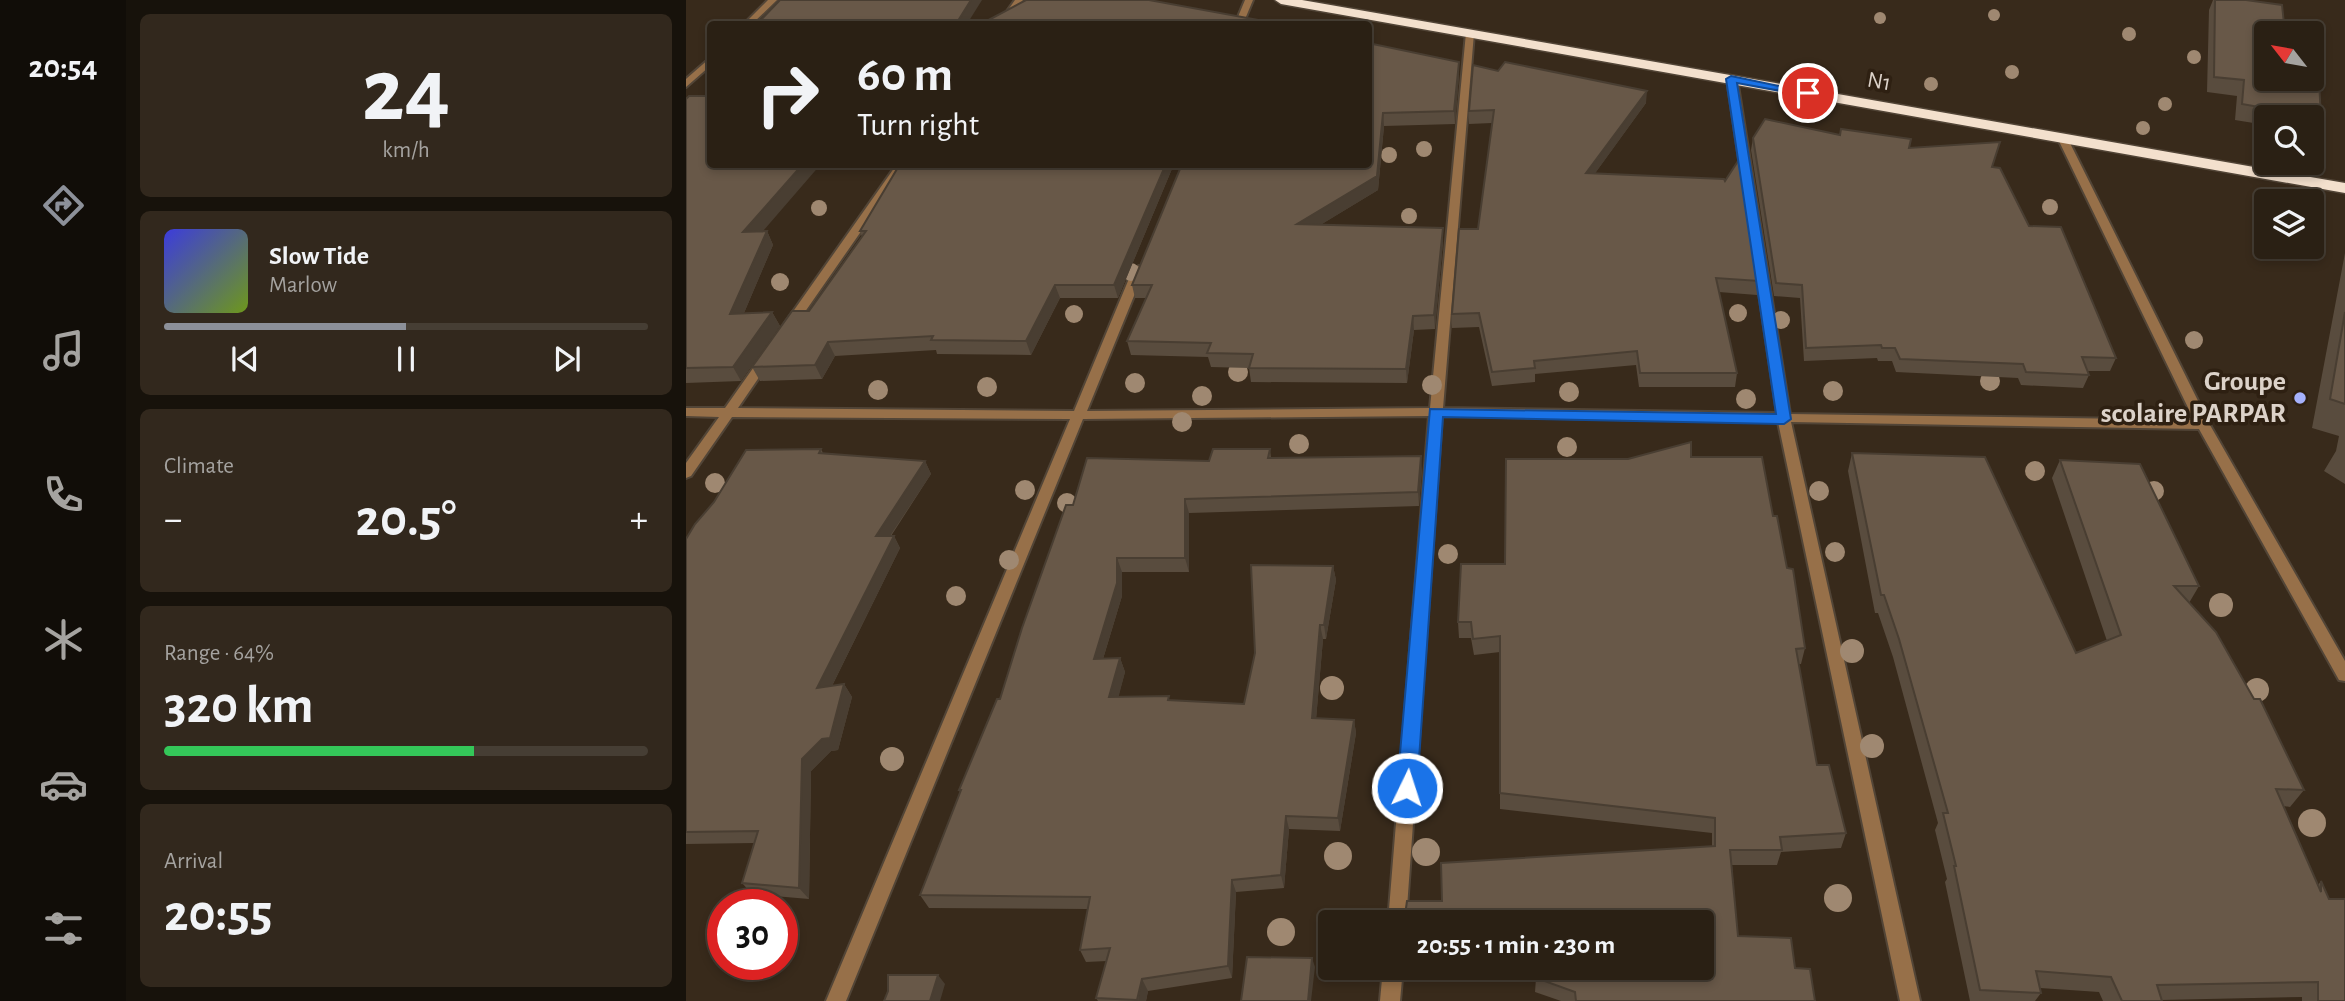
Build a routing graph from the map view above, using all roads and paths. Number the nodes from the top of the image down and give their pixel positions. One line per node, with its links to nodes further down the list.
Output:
1 (773, 0): 5 (street)
2 (1019, 0): 6 (street)
3 (1250, 0): 7 (street)
4 (1281, 0): 8 (highway, N1)
5 (751, 21)
6 (1004, 21)
7 (1240, 21)
8 (1470, 33): 10 (highway, N1); 20 (street)
9 (707, 64): 11 (street)
10 (1731, 79): 12 (highway, N1); 22 (street)
11 (686, 84)
12 (2062, 137): 14 (highway, N1); 23 (street)
13 (900, 168): 16 (street)
14 (2345, 188)
15 (1146, 252): 21 (street)
16 (784, 332)
17 (776, 344): 18 (street)
18 (729, 411): 19 (street); 21 (street); 24 (street)
19 (686, 412)
20 (1436, 412): 21 (street); 22 (street); 26 (street)
21 (1080, 415): 28 (street)
22 (1784, 419): 23 (street); 30 (street)
23 (2203, 425): 25 (street)
24 (686, 473)
25 (2345, 675)
26 (1397, 910)
27 (1392, 980): 29 (street)
28 (836, 1001)
29 (1391, 1001)
30 (1910, 1001)

